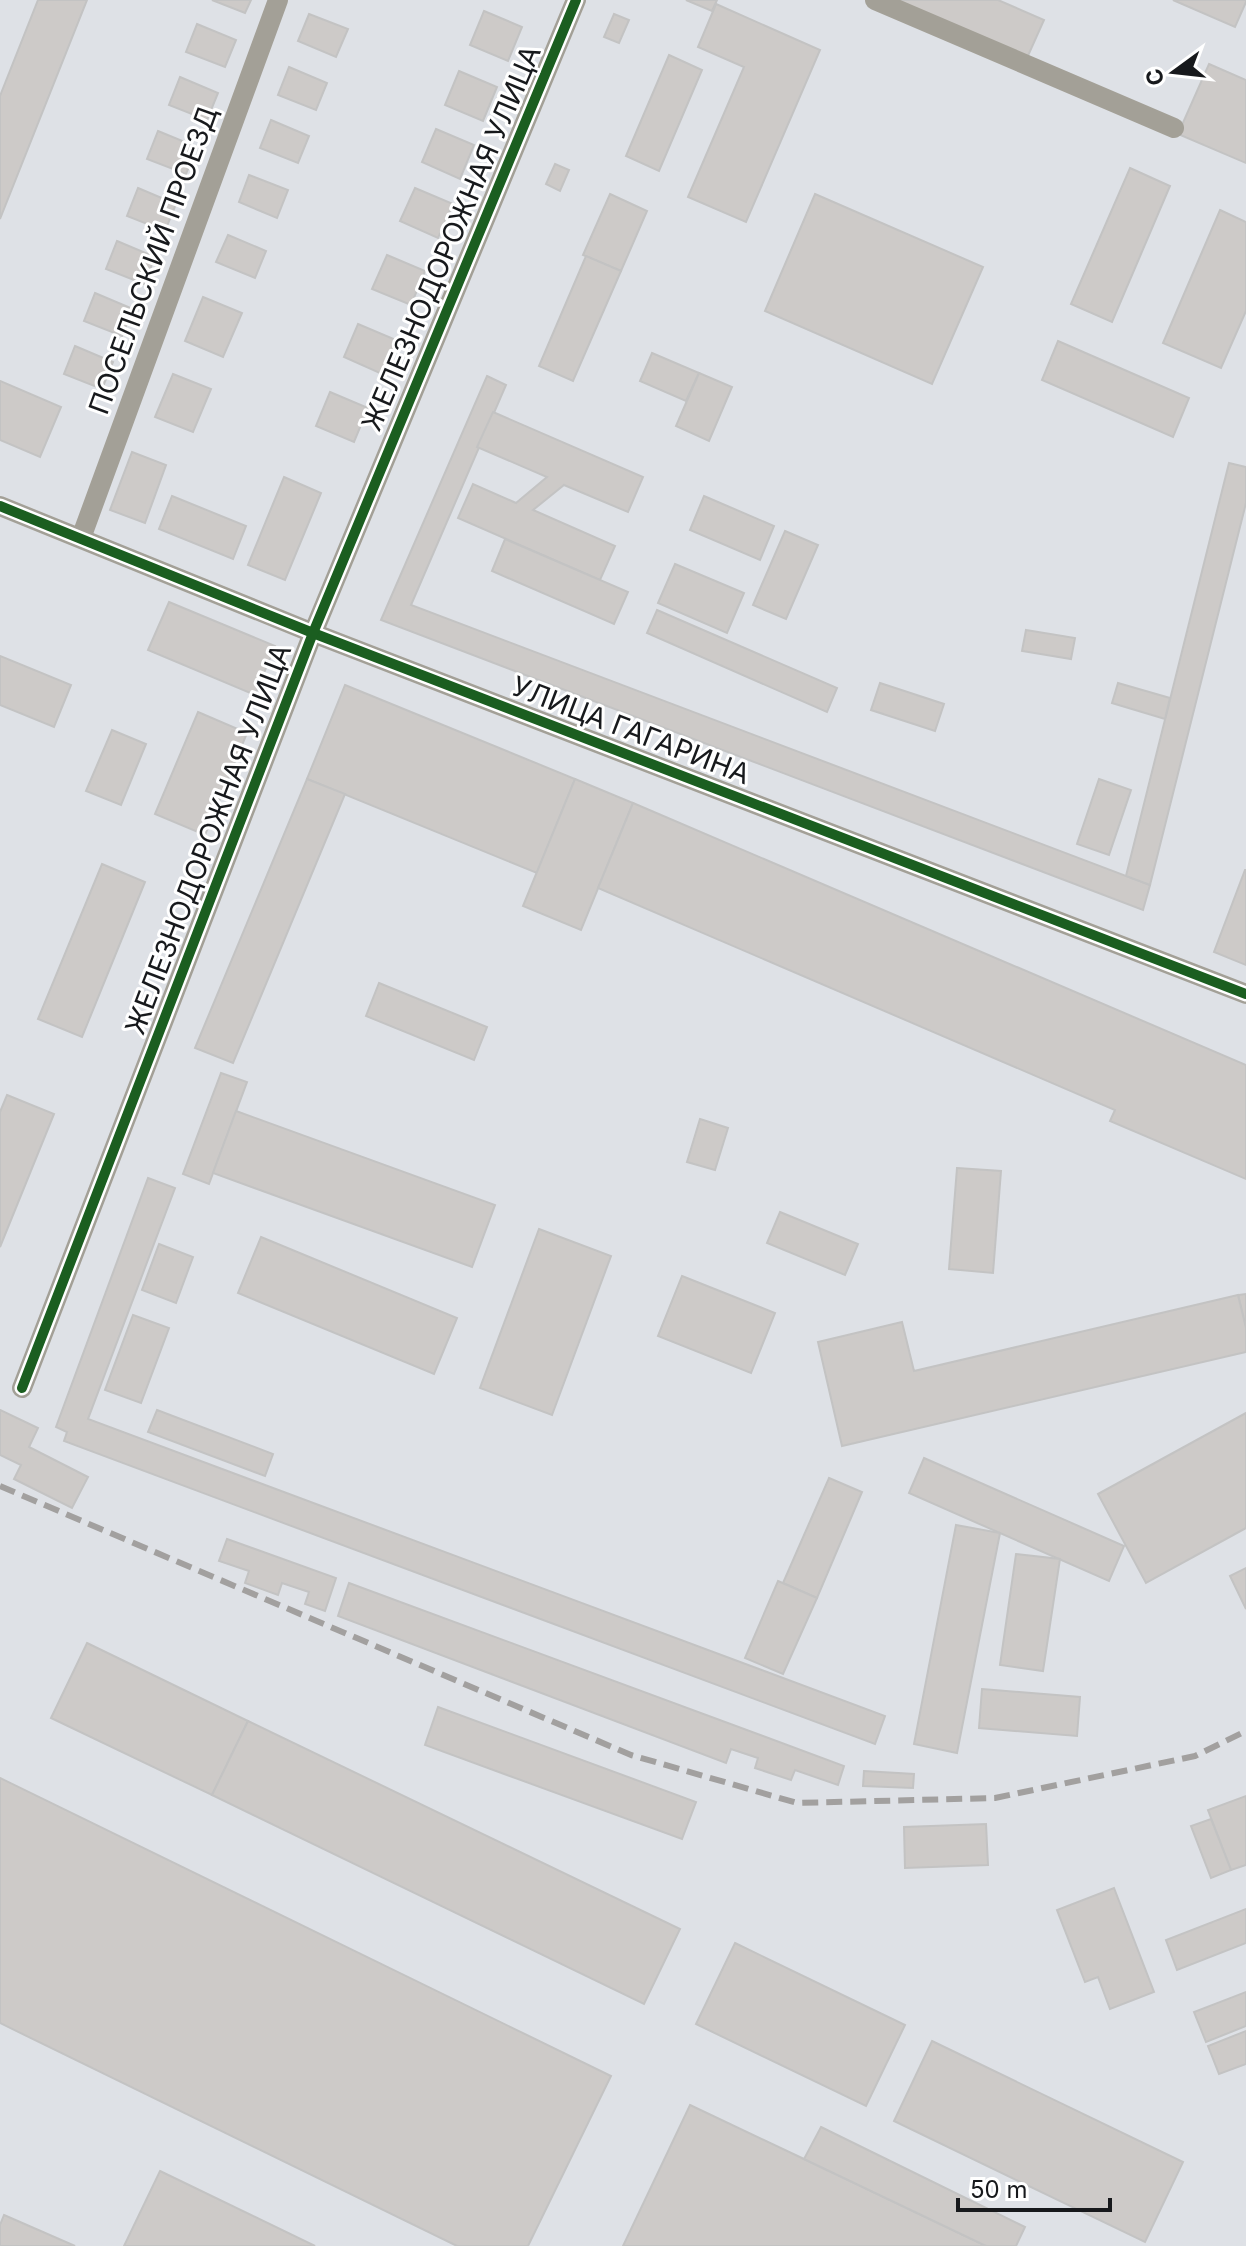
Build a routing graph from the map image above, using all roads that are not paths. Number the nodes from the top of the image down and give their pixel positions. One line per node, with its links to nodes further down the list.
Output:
1 (278, 0): 6 (street, ПОСЕЛЬСКИЙ ПРОЕЗД)
2 (576, 0): 7 (street, ЖЕЛЕЗНОДОРОЖНАЯ УЛИЦА)
3 (875, 0): 4 (street)
4 (1174, 128)
5 (0, 506): 6 (street, УЛИЦА ГАГАРИНА)
6 (81, 538): 7 (street, УЛИЦА ГАГАРИНА)
7 (313, 633): 8 (street, УЛИЦА ГАГАРИНА); 9 (street, ЖЕЛЕЗНОДОРОЖНАЯ УЛИЦА)
8 (1246, 994)
9 (22, 1388)

